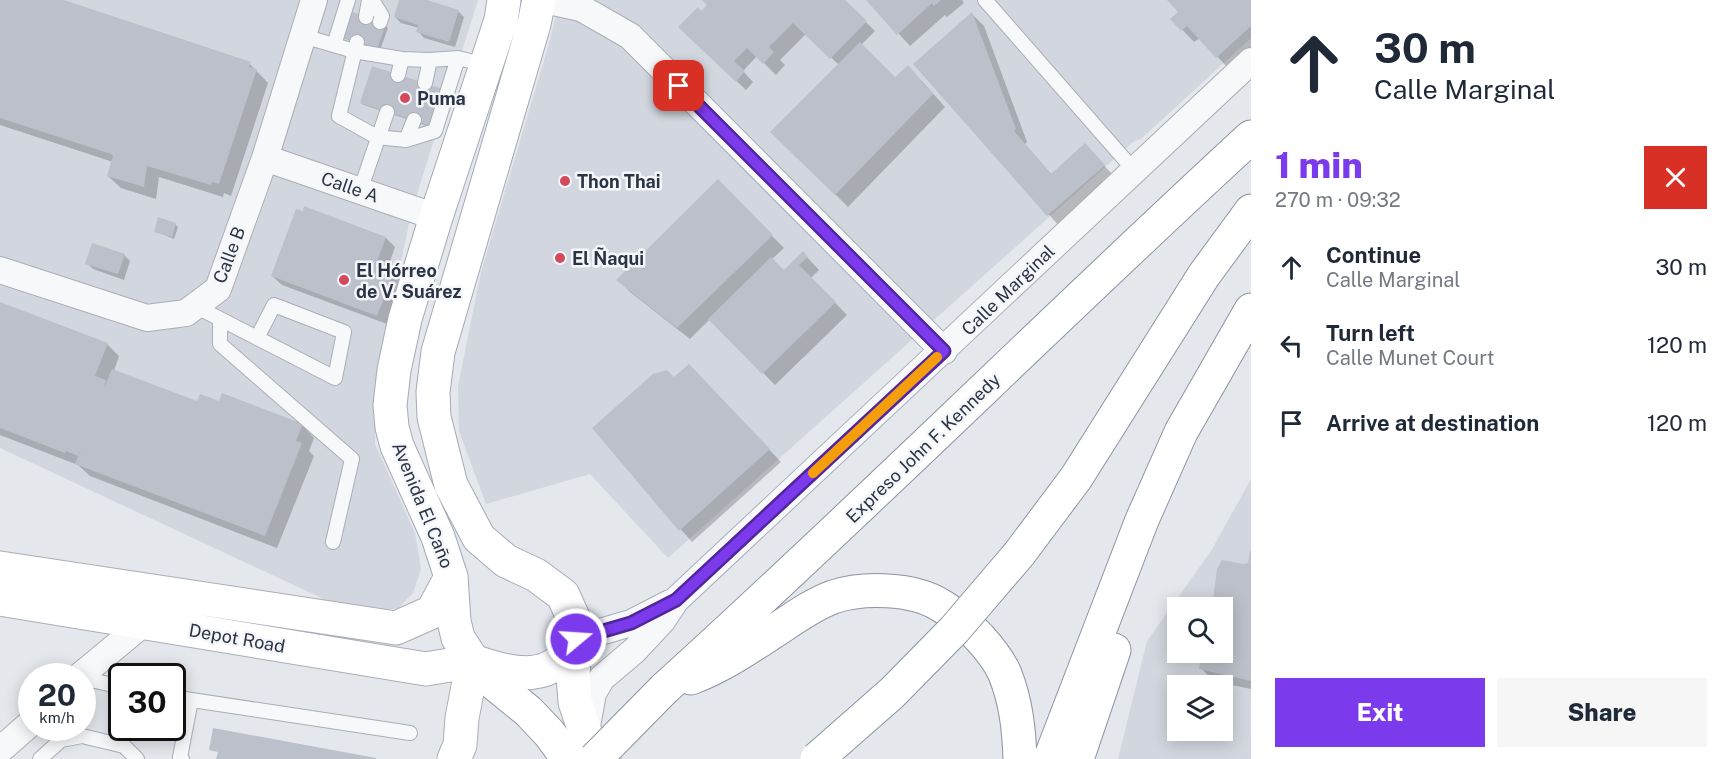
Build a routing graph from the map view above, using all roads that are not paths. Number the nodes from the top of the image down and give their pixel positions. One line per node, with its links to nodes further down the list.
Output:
1 (314, 0): 10 (street, Calle B)
2 (348, 0): 11 (lane)
3 (370, 0): 8 (lane); 9 (lane)
4 (504, 0): 16 (main road, Avenida El Caño)
5 (539, 0): 43 (main road, Avenida El Caño)
6 (544, 0): 34 (street)
7 (985, 0): 25 (lane)
8 (366, 17)
9 (380, 22)
10 (303, 36): 11 (lane); 24 (street, Calle B)
11 (334, 45): 12 (lane)
12 (355, 46): 13 (lane); 21 (lane)
13 (402, 59): 14 (lane); 17 (lane)
14 (430, 60): 16 (lane); 18 (lane)
15 (1251, 61): 25 (street, Calle Marginal)
16 (472, 62): 23 (lane); 28 (main road, Avenida El Caño)
17 (398, 75)
18 (425, 83)
19 (387, 112): 21 (lane)
20 (414, 120): 23 (lane)
21 (377, 137): 23 (lane); 26 (lane)
22 (1251, 137): 46 (main road, Expreso John F. Kennedy)
23 (406, 140)
24 (265, 158): 26 (street, Calle A); 30 (street, Calle B)
25 (1134, 169): 34 (street, Calle Marginal)
26 (360, 191): 28 (street, Calle A)
27 (1251, 212): 59 (main road, bridge)
28 (436, 217): 38 (main road, Avenida El Caño)
29 (0, 270): 30 (street, Calle B)
30 (195, 306): 32 (lane)
31 (1251, 310): 35 (main road)
32 (219, 319): 33 (lane); 36 (lane)
33 (257, 338): 33 (lane)
34 (944, 351): 41 (street, Calle Marginal)
35 (1141, 525): 61 (main road); 62 (main road)
36 (333, 542)
37 (0, 568): 39 (main road, Depot Road)
38 (451, 577): 39 (main road, Depot Road); 44 (main road, Avenida El Caño)
39 (160, 592): 42 (street)
40 (0, 599): 42 (main road, Depot Road)
41 (676, 600): 43 (street); 54 (street, Calle Marginal)
42 (145, 622): 44 (main road, Depot Road); 45 (street)
43 (576, 639): 44 (main road); 54 (main road, Avenida El Caño)
44 (473, 662): 54 (main road, Avenida El Caño); 58 (main road)
45 (96, 664)
46 (664, 689): 54 (main road, Expreso John F. Kennedy, bridge); 60 (main road)
47 (186, 699): 48 (lane)
48 (190, 700): 49 (lane); 57 (lane)
49 (410, 733)
50 (18, 734): 53 (street)
51 (96, 739): 56 (lane)
52 (60, 741): 55 (lane)
53 (0, 750)
54 (588, 753)
55 (40, 759)
56 (137, 759)
57 (182, 759)
58 (454, 759)
59 (817, 759)
60 (1020, 759)
61 (1050, 759)
62 (1077, 759)

